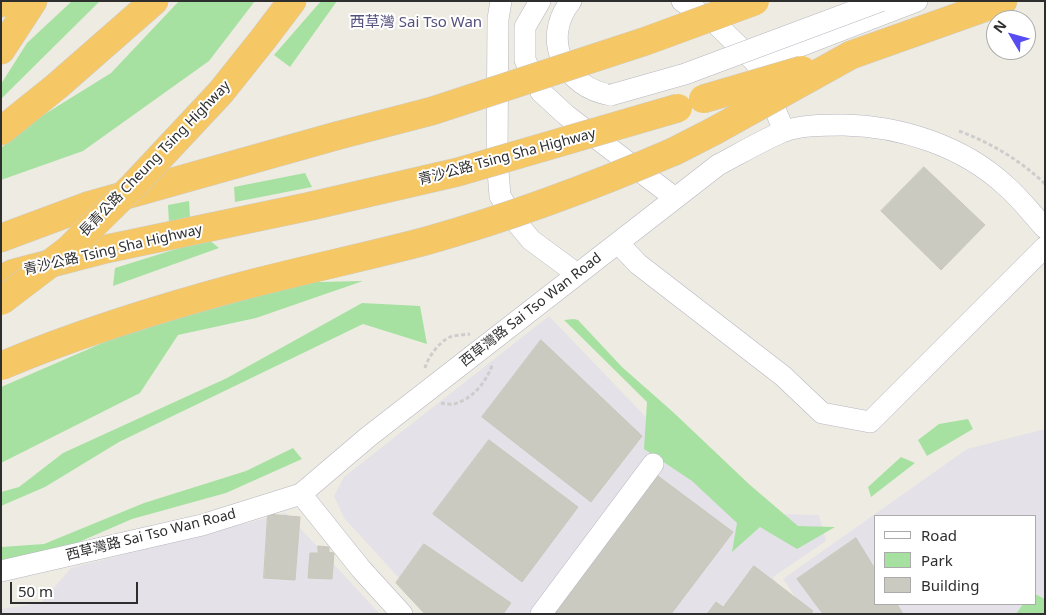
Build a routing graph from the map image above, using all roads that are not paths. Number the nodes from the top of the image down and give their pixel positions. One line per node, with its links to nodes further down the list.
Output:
1 (33, 1): 11 (highway)
2 (154, 1): 14 (highway)
3 (292, 1): 23 (highway, 長青公路 Cheung Tsing Highway, bridge)
4 (501, 1): 21 (street)
5 (540, 1): 16 (street)
6 (571, 1): 10 (street, bridge)
7 (682, 1): 13 (street)
8 (755, 1): 18 (highway, bridge)
9 (1003, 1): 12 (highway, 青沙公路 Tsing Sha Highway)
10 (901, 3): 13 (street)
11 (7, 40)
12 (851, 55): 22 (highway, 青沙公路 Tsing Sha Highway, bridge); 24 (highway, bridge)
13 (756, 63): 15 (street)
14 (1, 131)
15 (784, 131): 16 (street, 西草灣路 Sai Tso Wan Road); 17 (street, 西草灣路 Sai Tso Wan Road)
16 (675, 198): 19 (street, 西草灣路 Sai Tso Wan Road)
17 (1045, 228)
18 (1, 238)
19 (618, 243): 20 (street); 21 (street, 西草灣路 Sai Tso Wan Road)
20 (1045, 247)
21 (577, 274): 26 (street, 西草灣路 Sai Tso Wan Road)
22 (1, 279)
23 (1, 301)
24 (1, 366)
25 (653, 464): 29 (street)
26 (301, 494): 27 (street, 西草灣路 Sai Tso Wan Road); 28 (street)
27 (1, 571)
28 (402, 614)
29 (541, 614)

